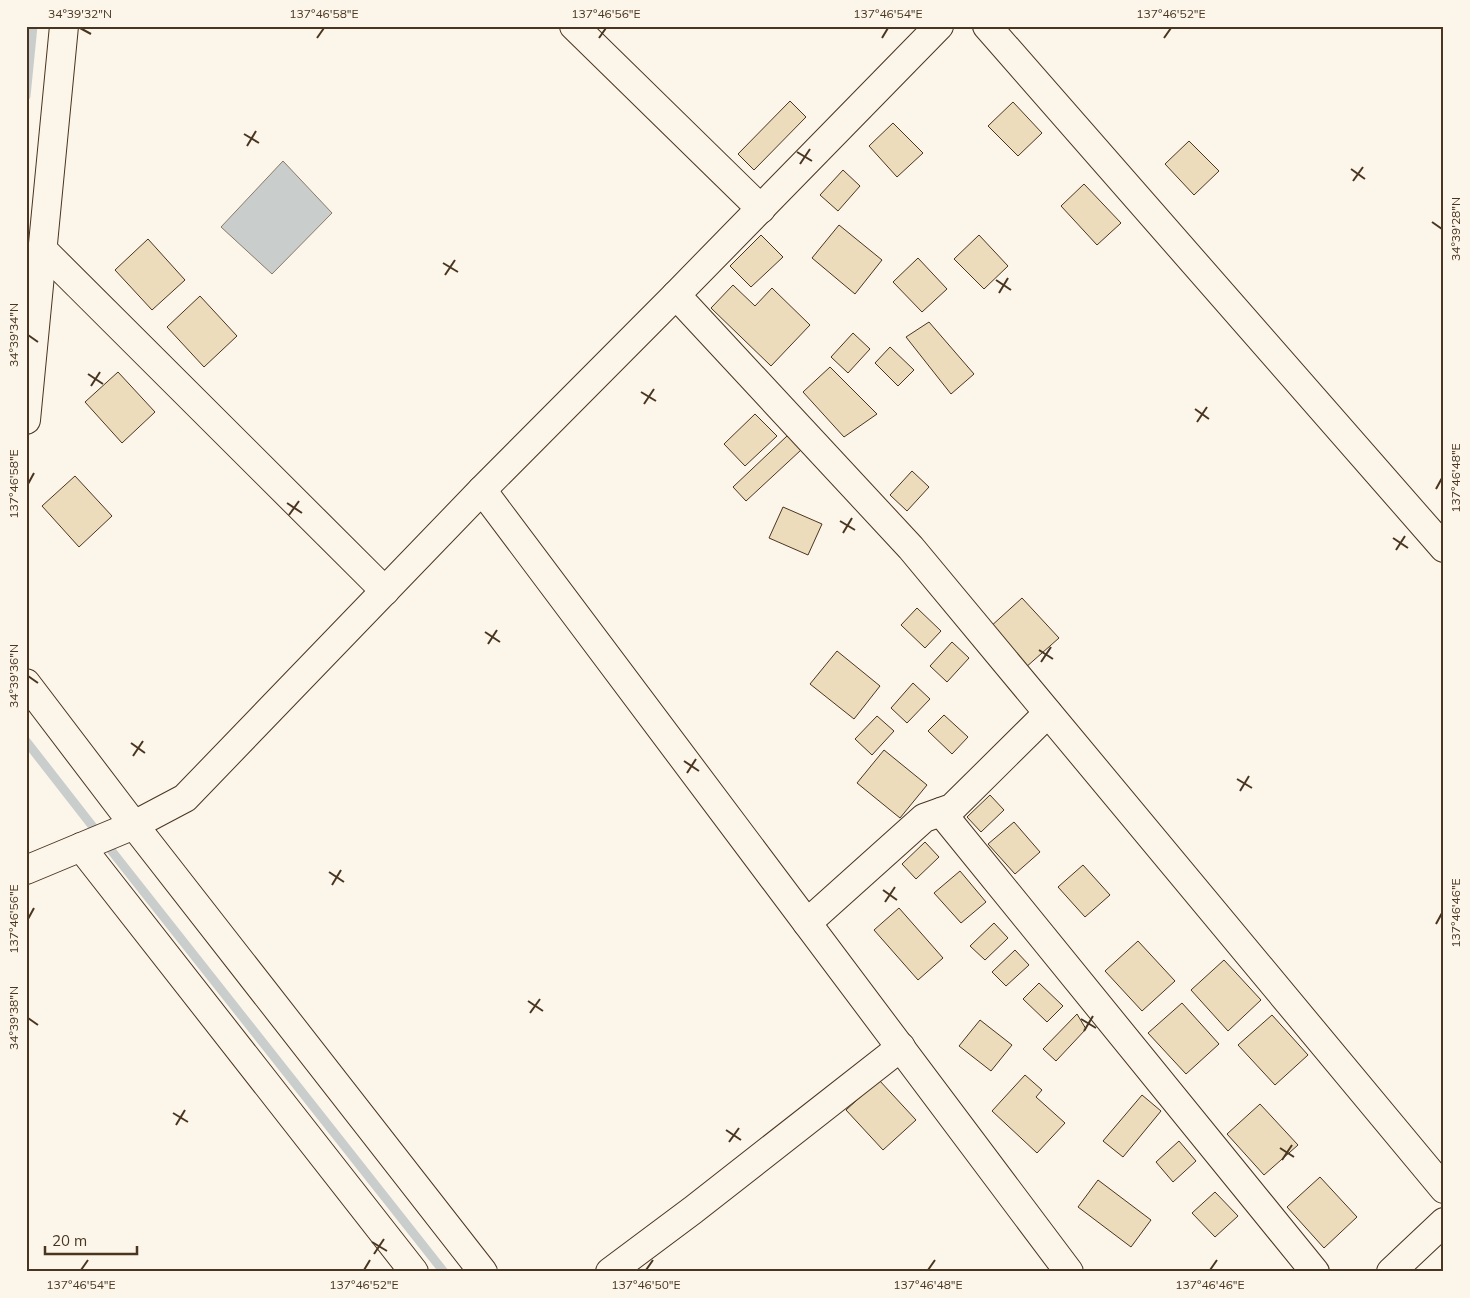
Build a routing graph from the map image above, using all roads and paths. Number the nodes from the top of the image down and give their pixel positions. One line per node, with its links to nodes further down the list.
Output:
1 (64, 26): 6 (street)
2 (574, 26): 5 (street)
3 (939, 26): 5 (street)
4 (987, 26): 10 (street)
5 (761, 208): 7 (street)
6 (43, 250): 8 (street); 11 (street)
7 (676, 296): 9 (street); 13 (street)
8 (26, 420)
9 (482, 490): 11 (street); 18 (street)
10 (1444, 548)
11 (385, 591): 15 (street)
12 (26, 683): 15 (street)
13 (1048, 713): 14 (street); 20 (street)
14 (941, 812): 18 (street); 26 (street)
15 (134, 825): 16 (street); 23 (street)
16 (82, 847): 17 (street); 22 (street)
17 (26, 870)
18 (807, 923): 19 (street)
19 (901, 1047): 24 (street); 25 (street)
20 (1444, 1189)
21 (1444, 1222): 27 (street)
22 (414, 1272)
23 (483, 1272)
24 (610, 1272)
25 (1069, 1272)
26 (1315, 1272)
27 (1391, 1272)

